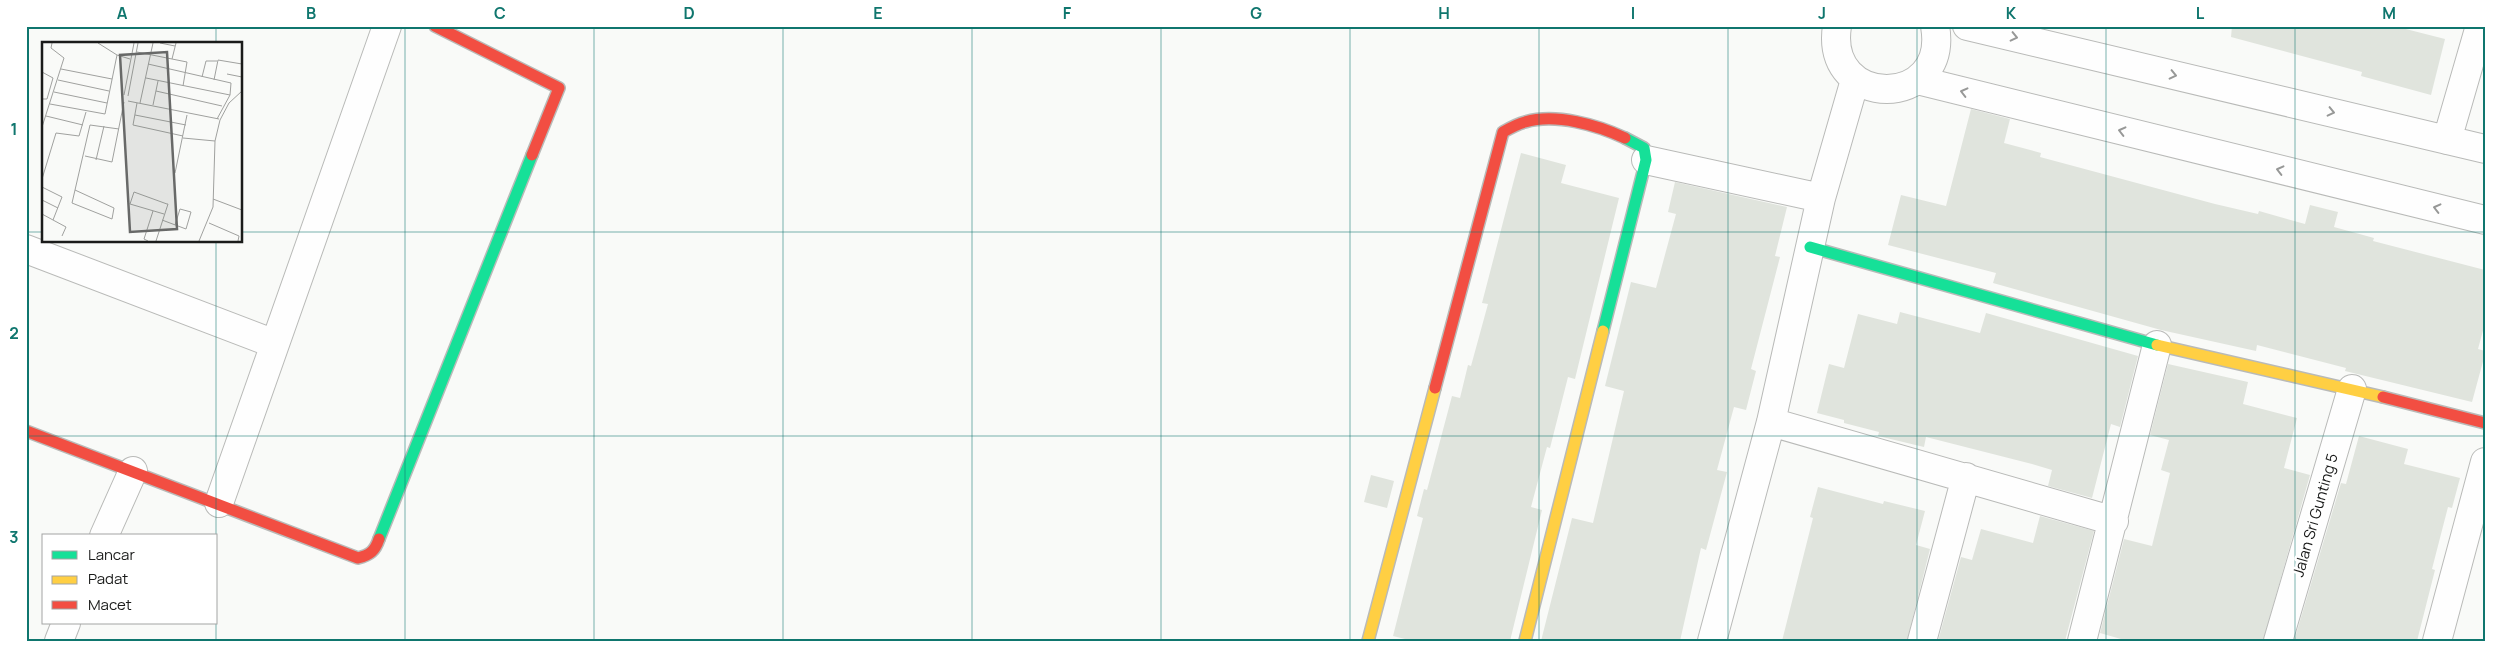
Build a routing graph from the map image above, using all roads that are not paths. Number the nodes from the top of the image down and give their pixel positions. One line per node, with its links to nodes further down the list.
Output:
1 (387, 26): 16 (street)
2 (435, 26): 25 (street)
3 (1837, 26): 7 (street)
4 (1935, 26): 8 (street)
5 (1967, 26): 9 (street, one-way to 9)
6 (2480, 26): 9 (street)
7 (1855, 80): 8 (street); 12 (street)
8 (1917, 80): 13 (street, one-way to 8)
9 (2447, 140): 10 (street)
10 (2485, 149)
11 (1646, 160): 12 (street); 30 (street); 31 (street)
12 (1821, 198): 14 (street)
13 (2485, 220)
14 (1810, 247): 17 (street); 19 (street)
15 (26, 249): 16 (street)
16 (276, 344): 25 (street)
17 (2157, 345): 18 (street); 26 (street)
18 (2352, 388): 20 (street); 35 (street, Jalan Sri Gunting 5)
19 (1771, 422): 24 (street); 32 (street)
20 (2485, 423)
21 (26, 431): 23 (street)
22 (2485, 462): 36 (street)
23 (132, 471): 25 (street); 27 (street)
24 (1966, 477): 26 (street); 33 (street)
25 (219, 503)
26 (2114, 521): 34 (street)
27 (105, 534)
28 (66, 624): 29 (street)
29 (59, 641)
30 (1368, 641)
31 (1525, 641)
32 (1712, 641)
33 (1922, 641)
34 (2082, 641)
35 (2278, 641)
36 (2437, 641)

